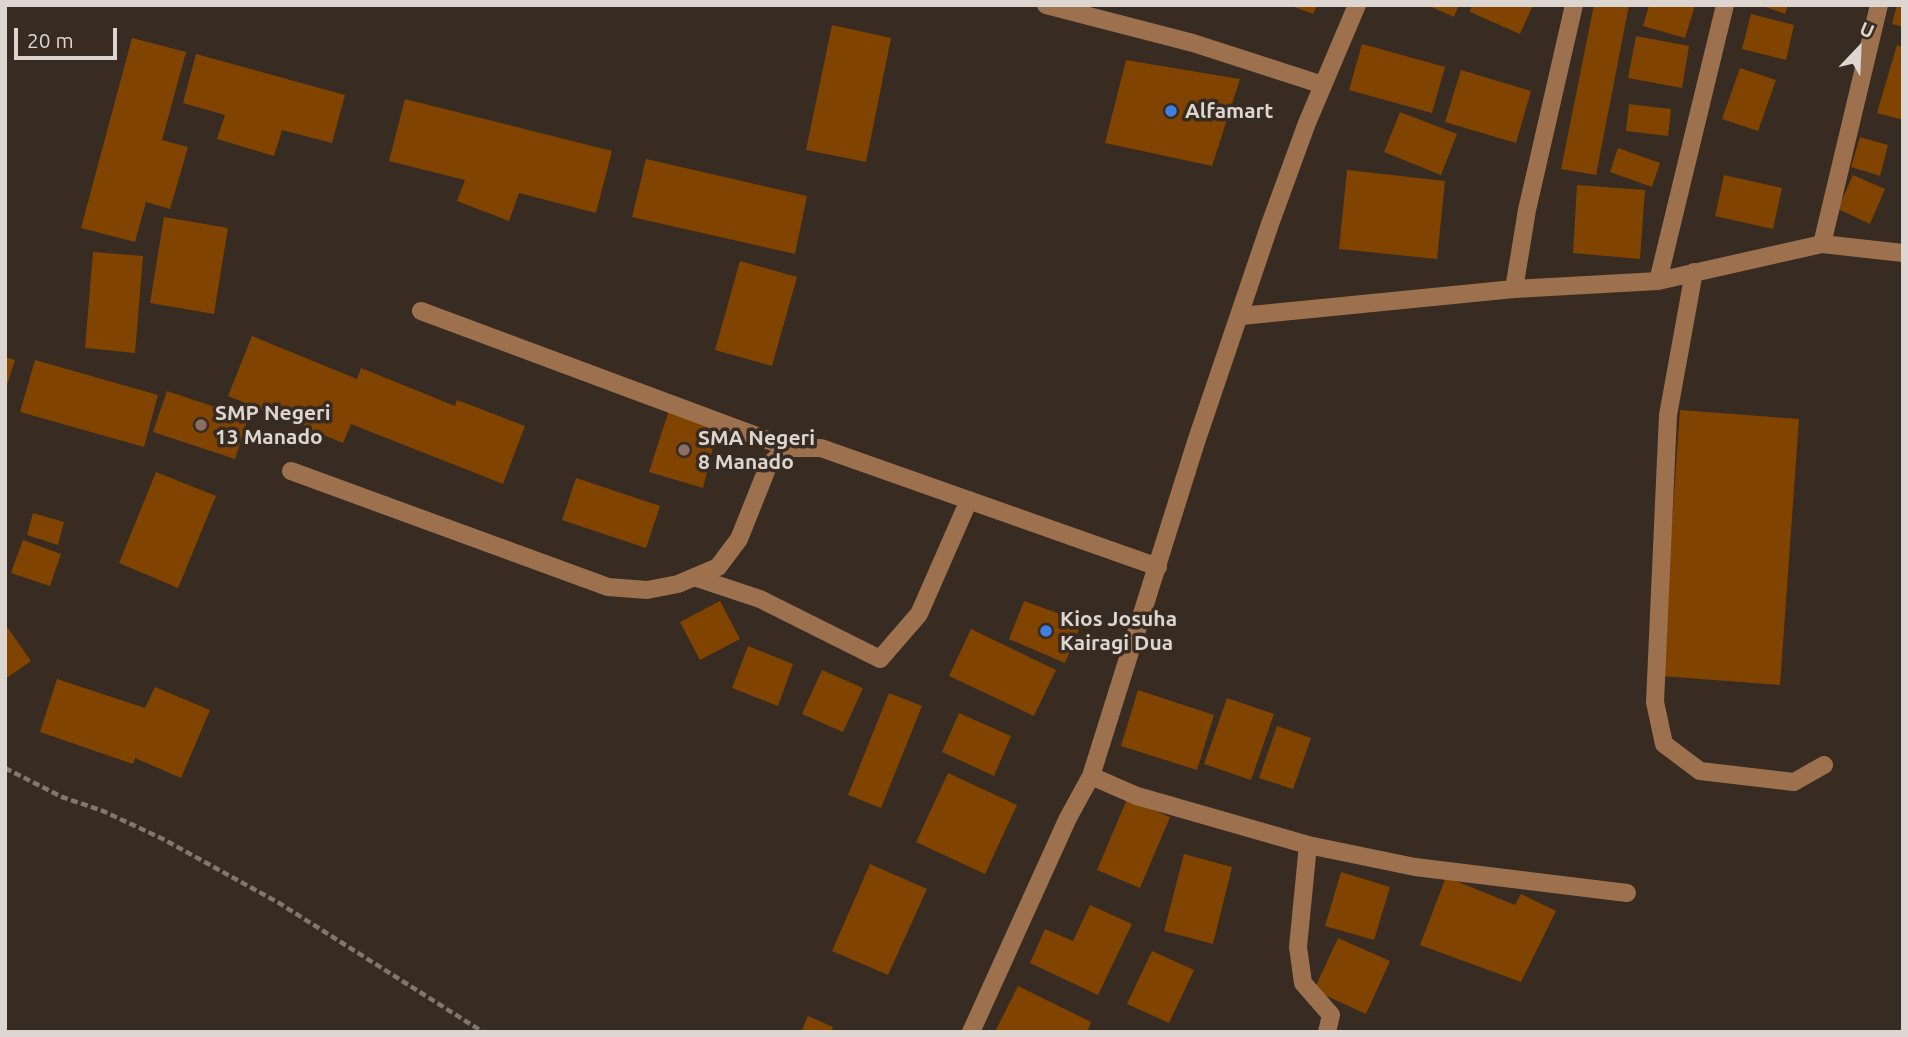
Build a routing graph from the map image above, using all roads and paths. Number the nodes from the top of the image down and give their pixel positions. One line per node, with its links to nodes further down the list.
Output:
1 (1046, 5): 6 (street)
2 (1357, 5): 6 (street)
3 (1574, 5): 11 (street)
4 (1725, 5): 10 (street)
5 (1879, 5): 7 (street)
6 (1323, 85): 13 (street)
7 (1822, 244): 8 (street); 9 (street)
8 (1903, 253)
9 (1693, 272): 10 (street); 19 (street)
10 (1658, 281): 11 (street)
11 (1514, 289): 13 (street)
12 (421, 311): 14 (street)
13 (1241, 316): 17 (street)
14 (789, 448): 16 (street); 18 (street)
15 (291, 471): 18 (street)
16 (969, 500): 17 (street); 18 (street)
17 (1158, 567): 21 (street)
18 (694, 577)
19 (1824, 765)
20 (5, 768): 24 (path)
21 (1091, 776): 22 (street); 25 (street)
22 (1308, 845): 23 (street); 26 (street)
23 (1628, 893)
24 (483, 1032)
25 (971, 1032)
26 (1327, 1032)

